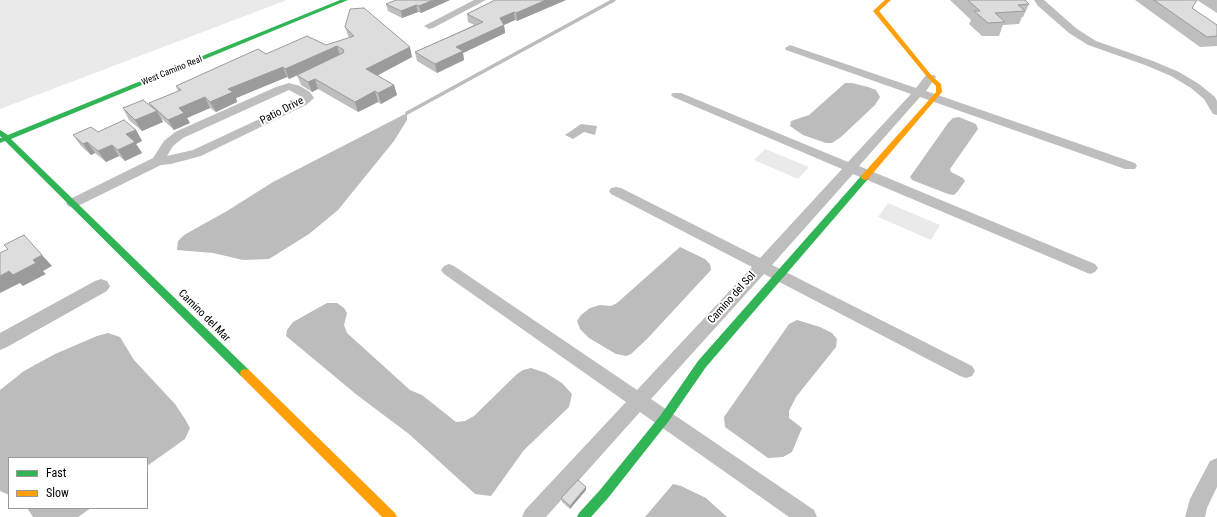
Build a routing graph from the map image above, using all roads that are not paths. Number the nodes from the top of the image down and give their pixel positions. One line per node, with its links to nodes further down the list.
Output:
1 (345, 0): 15 (street, West Camino Real)
2 (481, 0): 5 (street)
3 (888, 0): 7 (street)
4 (1039, 0): 13 (street)
5 (429, 26)
6 (790, 48): 10 (street)
7 (930, 77): 10 (street, Camino del Sol); 12 (street)
8 (300, 79): 9 (street)
9 (280, 89): 16 (street, Patio Drive); 16 (street, Patio Drive)
10 (917, 92): 12 (street); 18 (street, Camino del Sol)
11 (677, 96): 18 (street)
12 (934, 98): 17 (street); 19 (street, Camino del Sol)
13 (1217, 111)
14 (0, 132): 15 (street, Camino del Mar)
15 (3, 140): 21 (street, Camino del Mar)
16 (158, 161): 21 (street, Patio Drive)
17 (1130, 166)
18 (850, 168): 19 (street); 22 (street, Camino del Sol)
19 (867, 174): 23 (street); 25 (street, Camino del Sol)
20 (616, 191): 22 (street)
21 (73, 203): 30 (street, Camino del Mar)
22 (762, 266): 25 (street); 27 (street, Camino del Sol)
23 (1090, 268)
24 (449, 270): 27 (street)
25 (780, 276): 26 (street); 28 (street, Camino del Sol)
26 (966, 371)
27 (639, 401): 28 (street); 31 (street, Camino del Sol)
28 (664, 418): 32 (street, Camino del Sol); 33 (street)
29 (1217, 468): 34 (street)
30 (391, 517)
31 (532, 517)
32 (584, 517)
33 (807, 517)
34 (1195, 517)

